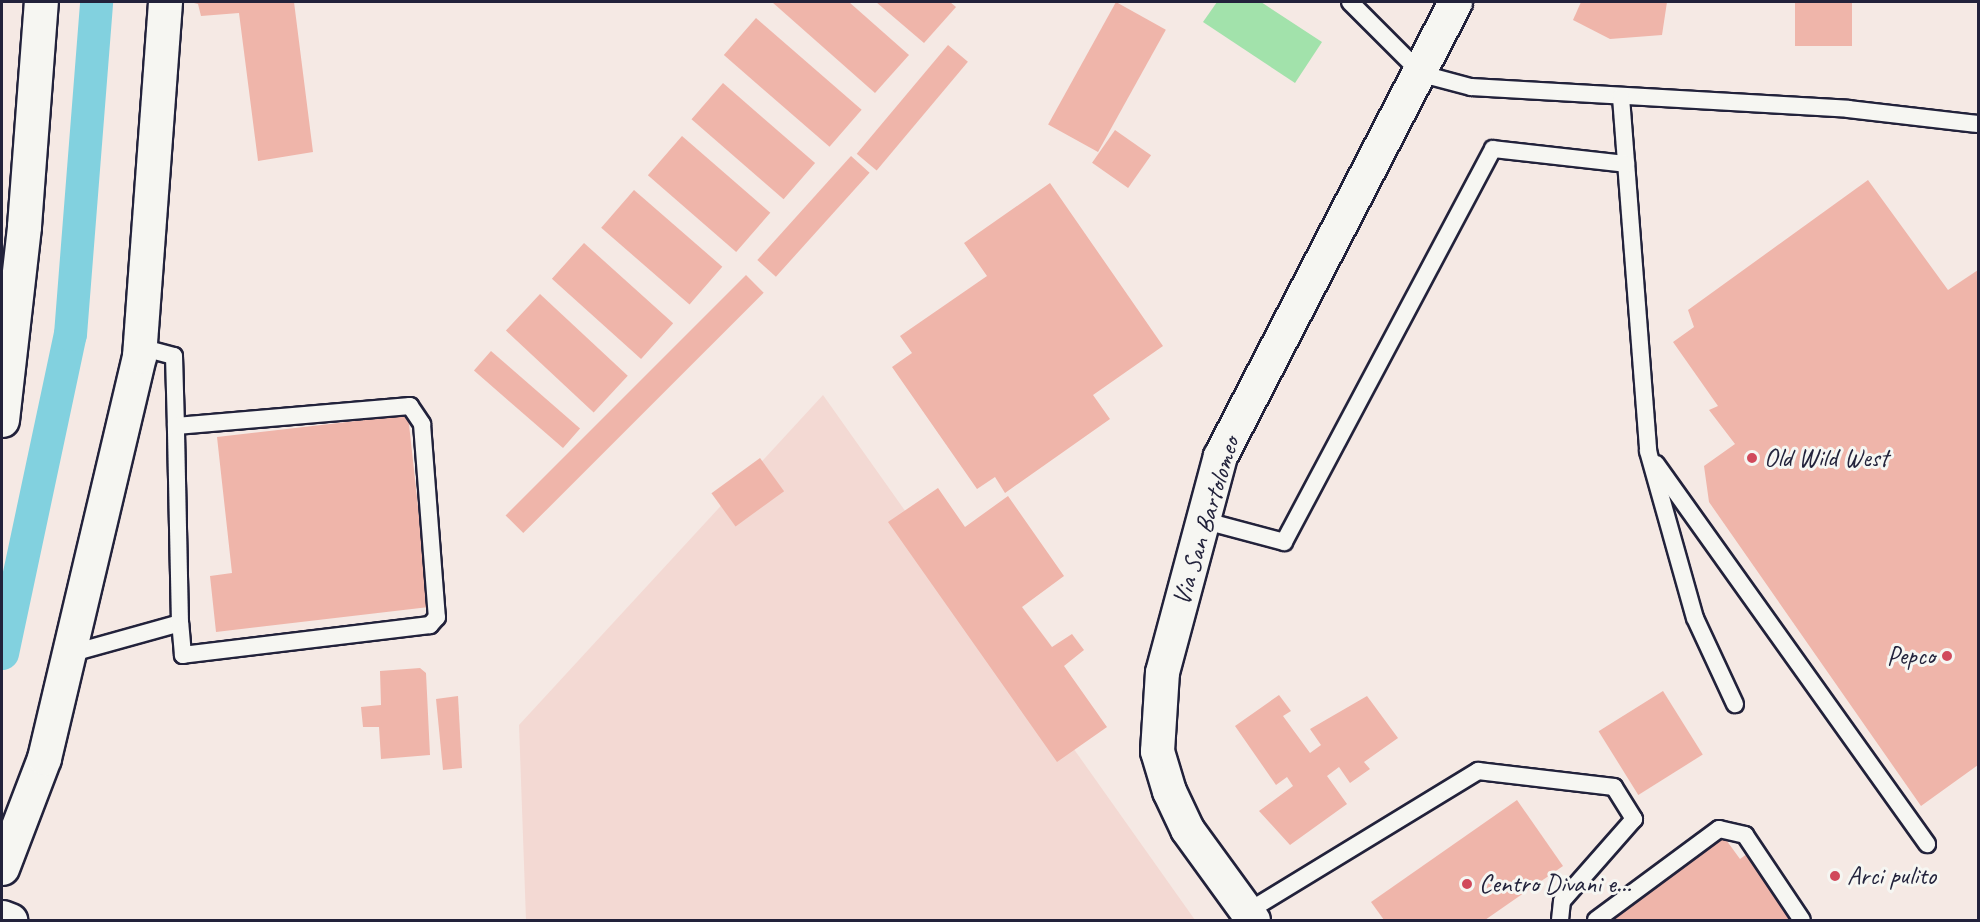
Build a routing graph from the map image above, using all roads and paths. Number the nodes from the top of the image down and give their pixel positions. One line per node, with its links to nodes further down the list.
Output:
1 (41, 2): 10 (street)
2 (165, 2): 9 (street)
3 (1350, 2): 5 (lane)
4 (1455, 2): 5 (street, Via San Bartolomeo)
5 (1422, 74): 6 (lane); 13 (street, Via San Bartolomeo)
6 (1622, 97): 7 (lane); 8 (lane)
7 (1978, 124)
8 (1626, 164): 12 (lane); 13 (lane)
9 (140, 347): 11 (lane); 15 (street)
10 (2, 420)
11 (176, 426): 14 (lane); 14 (lane)
12 (1647, 451): 16 (lane); 18 (lane)
13 (1202, 520): 20 (street, Via San Bartolomeo)
14 (180, 623): 15 (lane)
15 (69, 654): 17 (street)
16 (1735, 704)
17 (14, 797): 19 (street)
18 (1927, 844)
19 (2, 868)
20 (1250, 916): 23 (lane)
21 (2, 917): 22 (street)
22 (10, 921)
23 (1560, 921)
24 (1596, 921): 25 (lane)
25 (1802, 921)

